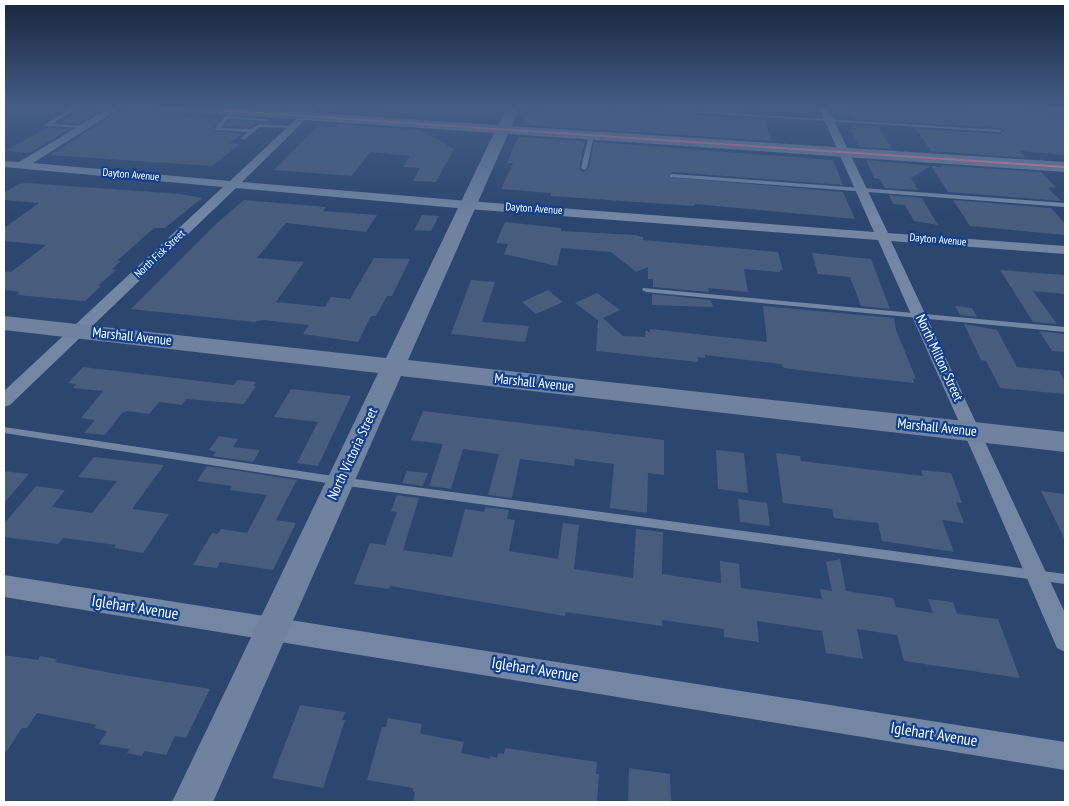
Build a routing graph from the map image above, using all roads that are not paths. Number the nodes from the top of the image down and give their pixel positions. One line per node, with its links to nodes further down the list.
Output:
1 (57, 144): 9 (street)
2 (275, 144): 14 (street, North Fisk Street)
3 (496, 144): 16 (street, North Victoria Street)
4 (589, 144): 11 (lane)
5 (719, 144): 7 (street)
6 (840, 144): 7 (street, North Milton Street)
7 (844, 152): 10 (street); 15 (street, North Milton Street)
8 (4, 164): 9 (street, Dayton Avenue)
9 (21, 166): 12 (street); 14 (street, Dayton Avenue)
10 (1065, 167)
11 (584, 168)
12 (4, 176)
13 (672, 176): 15 (lane)
14 (233, 185): 16 (street, Dayton Avenue); 24 (street, North Fisk Street)
15 (862, 190): 17 (lane); 18 (street, North Milton Street)
16 (468, 204): 18 (street, Dayton Avenue); 25 (street, North Victoria Street)
17 (1065, 205)
18 (882, 235): 19 (street, Dayton Avenue); 21 (street, North Milton Street)
19 (1065, 250)
20 (646, 290): 21 (lane)
21 (919, 316): 23 (lane); 28 (street, North Milton Street)
22 (4, 322): 24 (street, Marshall Avenue)
23 (1065, 330)
24 (77, 331): 25 (street, Marshall Avenue); 26 (street, North Fisk Street)
25 (393, 367): 28 (street, Marshall Avenue); 30 (street, North Victoria Street)
26 (4, 401)
27 (4, 430): 30 (lane)
28 (974, 432): 29 (street, Marshall Avenue); 31 (street, North Milton Street)
29 (1065, 442)
30 (340, 481): 31 (lane); 34 (street, North Victoria Street)
31 (1036, 575): 32 (lane); 35 (street, North Milton Street)
32 (1065, 579)
33 (4, 586): 34 (street, Iglehart Avenue)
34 (272, 629): 36 (street, Iglehart Avenue); 37 (street, North Victoria Street)
35 (1065, 640)
36 (1065, 756)
37 (192, 802)

